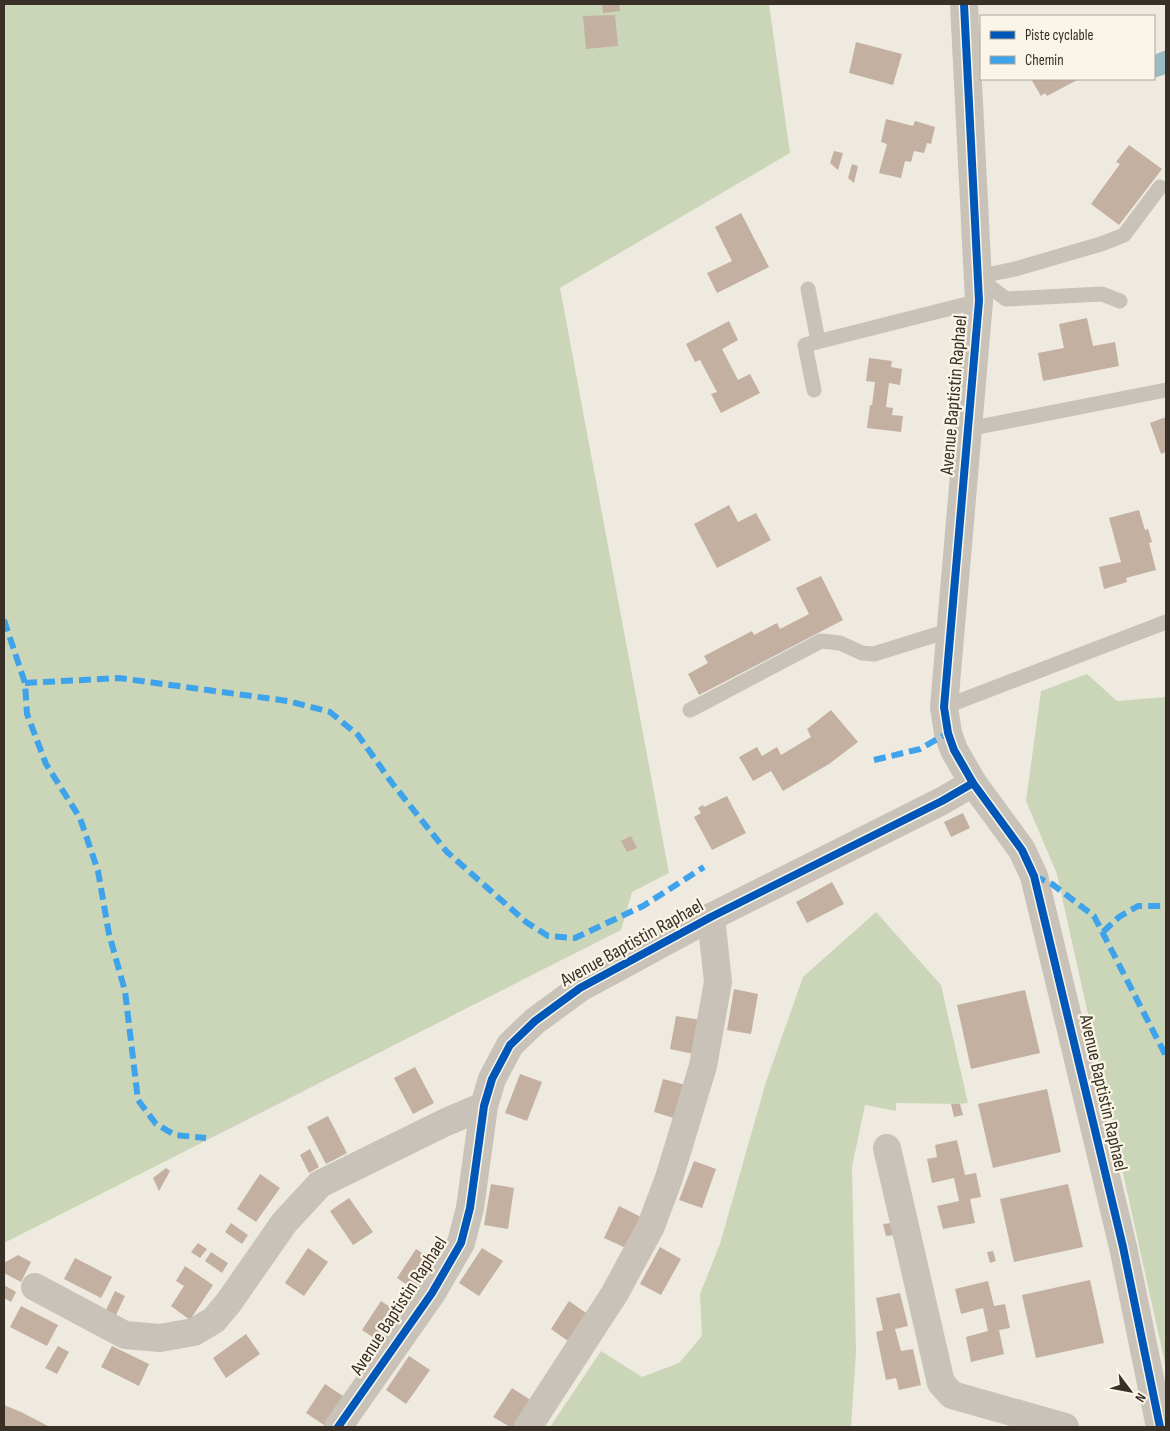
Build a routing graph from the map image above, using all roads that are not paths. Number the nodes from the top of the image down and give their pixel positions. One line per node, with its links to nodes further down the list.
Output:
1 (964, 4): 4 (street, Avenue Baptistin Raphael)
2 (1160, 187): 4 (lane)
3 (808, 289): 6 (lane)
4 (978, 289): 5 (lane); 6 (lane); 9 (street, Avenue Baptistin Raphael)
5 (1120, 301)
6 (818, 341): 7 (lane)
7 (814, 390)
8 (1166, 390): 9 (lane)
9 (968, 429): 11 (street, Avenue Baptistin Raphael)
10 (1166, 622): 12 (lane)
11 (951, 630): 12 (street, Avenue Baptistin Raphael); 13 (lane)
12 (944, 708): 14 (street, Avenue Baptistin Raphael)
13 (690, 710)
14 (973, 783): 15 (street, Avenue Baptistin Raphael); 22 (street, Avenue Baptistin Raphael)
15 (712, 917): 16 (street, Avenue Baptistin Raphael); 20 (street, Avenue Baptistin Raphael)
16 (484, 1106): 18 (street); 19 (street, Avenue Baptistin Raphael)
17 (887, 1148): 21 (street)
18 (35, 1287)
19 (338, 1427)
20 (528, 1427)
21 (1065, 1427)
22 (1160, 1427)

